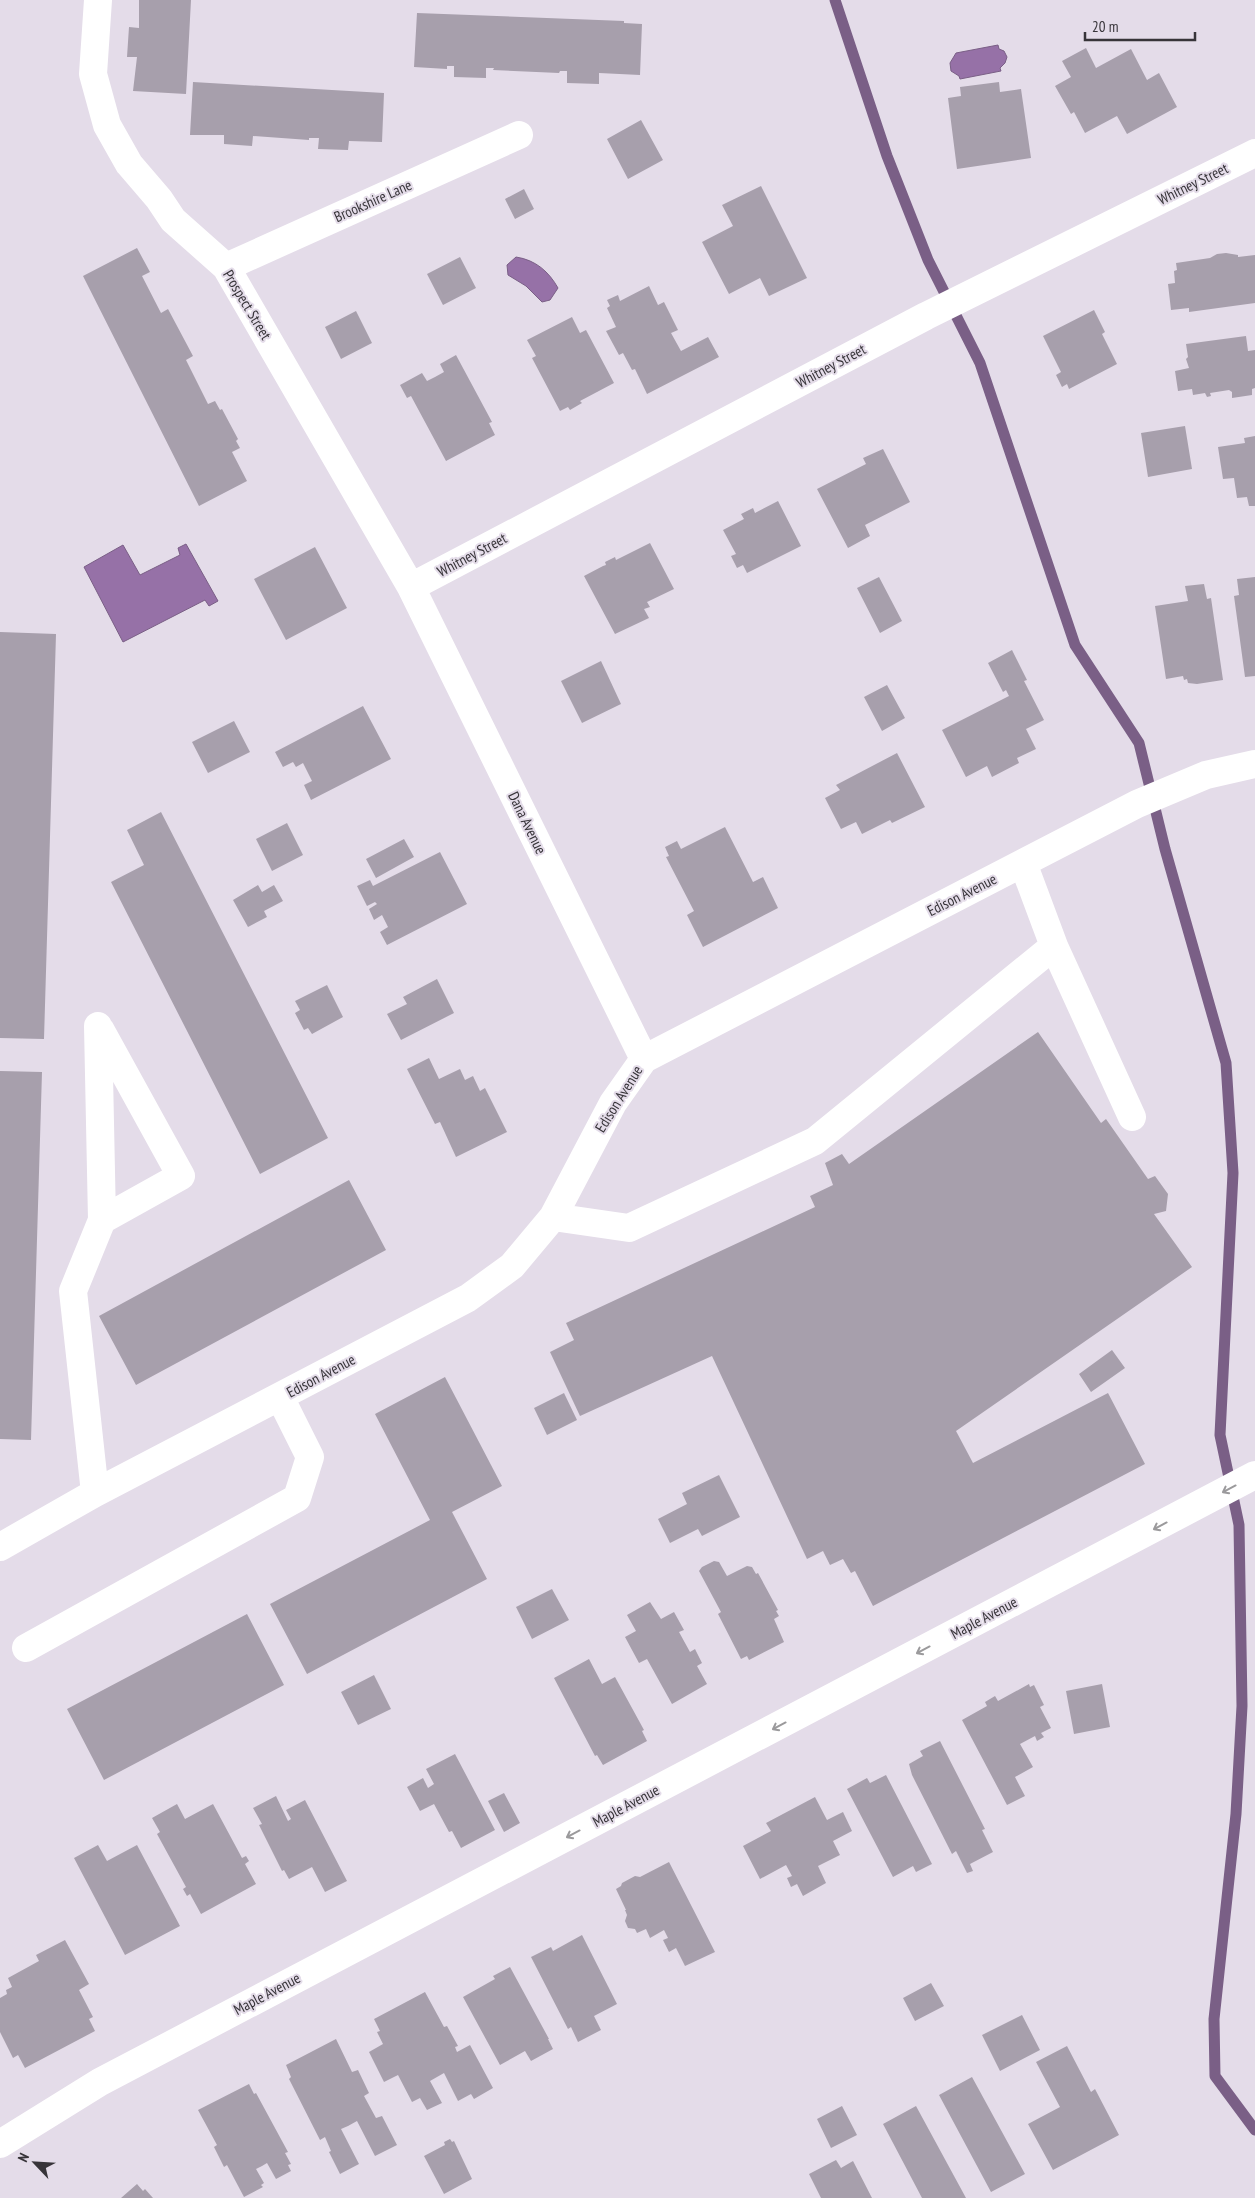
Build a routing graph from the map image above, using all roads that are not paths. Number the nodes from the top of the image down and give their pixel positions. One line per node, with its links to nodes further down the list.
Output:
1 (98, 0): 4 (street, Prospect Street)
2 (519, 135): 4 (street, Brookshire Lane)
3 (1255, 153): 5 (street, Whitney Street)
4 (226, 267): 5 (street, Prospect Street)
5 (411, 587): 9 (street, Dana Avenue)
6 (1255, 764): 7 (street, Edison Avenue)
7 (1023, 863): 8 (street); 9 (street, Edison Avenue)
8 (1054, 946): 10 (street); 11 (street)
9 (644, 1059): 11 (street, Edison Avenue)
10 (1132, 1117)
11 (553, 1216): 13 (street, Edison Avenue)
12 (102, 1220): 12 (street); 15 (street)
13 (280, 1397): 15 (street, Edison Avenue); 17 (street)
14 (1255, 1475): 18 (street, Maple Avenue, one-way to 18)
15 (85, 1499): 16 (street, Edison Avenue)
16 (0, 1546)
17 (26, 1648)
18 (0, 2144)

